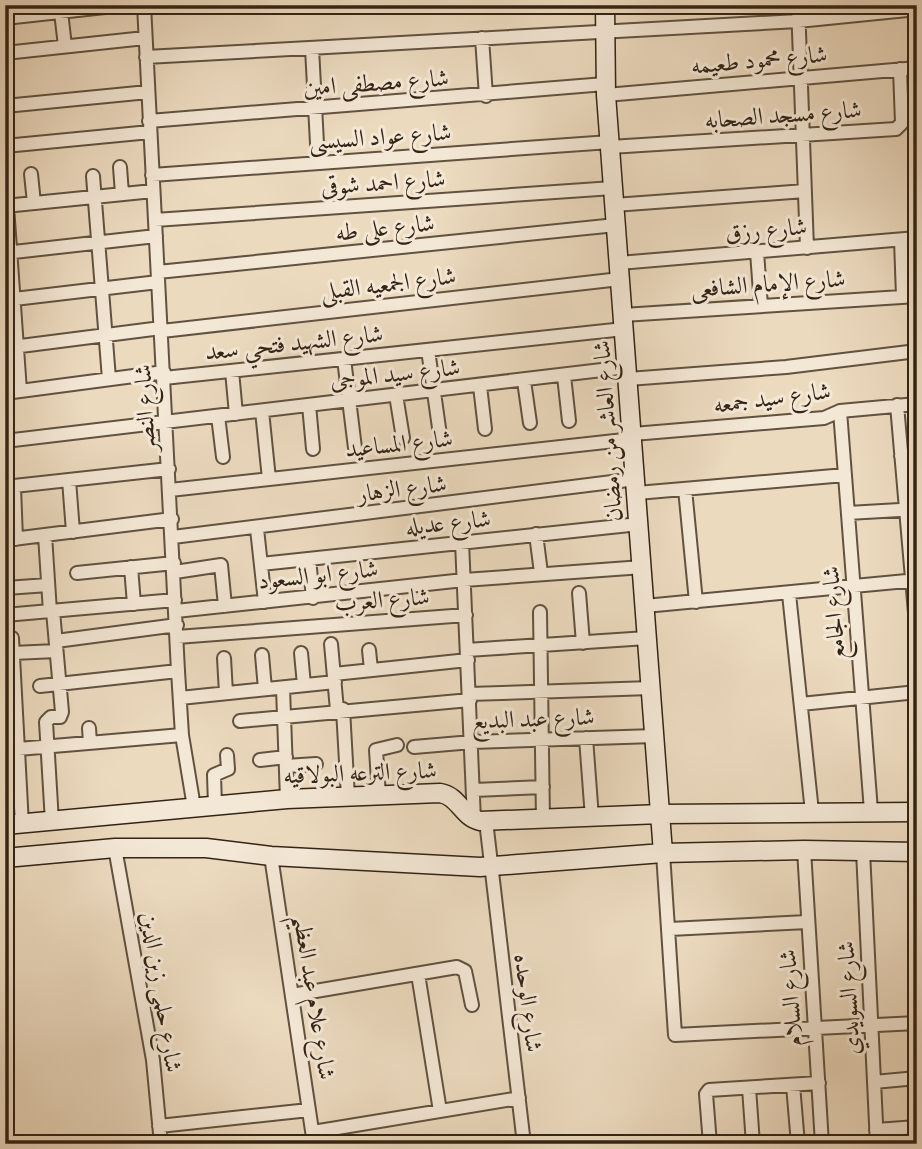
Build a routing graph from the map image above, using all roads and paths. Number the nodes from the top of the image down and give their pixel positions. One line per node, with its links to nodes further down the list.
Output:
1 (123, 5): 6 (street)
2 (144, 5): 10 (street, شارع النصر)
3 (605, 5): 9 (street, شارع العاشر من رمضان)
4 (797, 5): 8 (street)
5 (917, 9): 8 (street)
6 (61, 12): 7 (street); 12 (street)
7 (5, 18)
8 (798, 21): 9 (street); 18 (street)
9 (604, 31): 11 (street); 19 (street, شارع العاشر من رمضان)
10 (145, 38): 12 (street); 15 (street, شارع النصر)
11 (482, 38): 13 (street); 21 (street)
12 (65, 46): 14 (street)
13 (312, 48): 15 (street); 23 (street)
14 (5, 53)
15 (146, 57): 20 (street, شارع النصر)
16 (917, 68): 17 (street, شارع محمود طعيمه)
17 (900, 69): 18 (street, شارع محمود طعيمه); 25 (street, شارع مسجد الصحابه)
18 (800, 77): 19 (street, شارع محمود طعيمه); 25 (street)
19 (605, 89): 21 (street, شارع مصطفى امين); 26 (street, شارع العاشر من رمضان)
20 (148, 92): 22 (street); 24 (street, شارع النصر)
21 (486, 96): 23 (street, شارع مصطفى امين)
22 (5, 106)
23 (316, 109): 24 (street, شارع مصطفى امين); 28 (street)
24 (150, 126): 27 (street, شارع مصطفى امين); 31 (street, شارع النصر)
25 (803, 135): 26 (street, شارع مسجد الصحابه); 34 (street)
26 (610, 144): 28 (street, شارع عواد السيسى); 36 (street, شارع العاشر من رمضان)
27 (5, 146)
28 (318, 163): 31 (street, شارع عواد السيسى)
29 (120, 167): 35 (street)
30 (31, 174): 38 (street)
31 (152, 175): 33 (street, شارع النصر)
32 (93, 176): 37 (street)
33 (153, 191): 35 (street); 40 (street, شارع النصر)
34 (805, 191): 36 (street, شارع احمد شوقى); 46 (street)
35 (122, 194): 37 (street)
36 (614, 196): 40 (street, شارع احمد شوقى); 41 (street, شارع العاشر من رمضان)
37 (95, 197): 38 (street); 45 (street)
38 (34, 203): 39 (street)
39 (6, 206): 48 (street)
40 (155, 220): 42 (street, شارع النصر)
41 (616, 225): 49 (street, شارع العاشر من رمضان); 50 (street, شارع على طه)
42 (156, 236): 45 (street); 50 (street, شارع النصر)
43 (917, 239): 44 (street, شارع رزق)
44 (901, 240): 46 (street, شارع رزق); 52 (street)
45 (98, 242): 48 (street); 51 (street)
46 (807, 248): 47 (street, شارع رزق)
47 (757, 252): 49 (street, شارع رزق); 55 (street)
48 (8, 253): 54 (street)
49 (620, 271): 56 (street, شارع العاشر من رمضان); 57 (street, شارع الجمعيه القبلى)
50 (158, 277): 51 (street, شارع على طه); 57 (street, شارع النصر)
51 (102, 288): 54 (street, شارع على طه); 58 (street)
52 (903, 296): 53 (street, شارع الإمام الشافعى); 55 (street, شارع الإمام الشافعى)
53 (917, 296)
54 (9, 299): 59 (street)
55 (761, 306): 56 (street, شارع الإمام الشافعى)
56 (624, 322): 60 (street, شارع الشهيد فتحي سعد); 64 (street, شارع العاشر من رمضان)
57 (161, 330): 58 (street, شارع الجمعيه القبلى); 65 (street, شارع النصر)
58 (106, 335): 59 (street, شارع الجمعيه القبلى); 67 (street)
59 (11, 347): 70 (street)
60 (428, 350): 62 (street, شارع الشهيد فتحي سعد); 71 (street)
61 (917, 351): 64 (street, شارع سيد الموجى)
62 (344, 359): 63 (street, شارع الشهيد فتحي سعد); 74 (street)
63 (232, 371): 65 (street, شارع الشهيد فتحي سعد); 80 (street)
64 (628, 373): 66 (street, شارع سيد الموجى); 87 (street, شارع العاشر من رمضان)
65 (164, 375): 67 (street, شارع الشهيد فتحي سعد); 83 (street, شارع النصر)
66 (564, 376): 68 (street, شارع سيد الموجى); 82 (street)
67 (109, 379): 70 (street, شارع الشهيد فتحي سعد)
68 (524, 381): 69 (street, شارع سيد الموجى); 84 (street)
69 (480, 386): 71 (street, شارع سيد الموجى); 85 (street)
70 (20, 391): 72 (street, شارع الشهيد فتحي سعد)
71 (435, 391): 73 (street, شارع سيد الموجى); 86 (street)
72 (5, 393)
73 (396, 396): 74 (street, شارع سيد الموجى); 88 (street)
74 (349, 401): 76 (street, شارع سيد الموجى); 90 (street)
75 (917, 404): 77 (street, شارع سيد جمعه)
76 (309, 405): 78 (street, شارع سيد الموجى); 91 (street)
77 (897, 405): 79 (street, شارع سيد جمعه); 93 (street)
78 (262, 411): 80 (street, شارع سيد الموجى); 97 (street)
79 (840, 411): 87 (street, شارع سيد جمعه); 96 (street, شارع الجامع)
80 (236, 414): 81 (street, شارع سيد الموجى)
81 (218, 416): 83 (street, شارع سيد الموجى); 94 (street)
82 (569, 421)
83 (166, 422): 89 (street, شارع سيد الموجى); 95 (street, شارع النصر)
84 (530, 423)
85 (485, 429)
86 (440, 435)
87 (633, 436): 97 (street, شارع المساعيد); 99 (street, شارع العاشر من رمضان)
88 (403, 438)
89 (5, 441)
90 (355, 448)
91 (313, 449)
92 (917, 455): 93 (street)
93 (901, 456): 103 (street)
94 (223, 457)
95 (169, 469): 98 (street); 102 (street, شارع النصر)
96 (845, 475): 101 (street, شارع الزهار); 104 (street, شارع الجامع)
97 (269, 480): 102 (street, شارع المساعيد)
98 (69, 481): 100 (street); 108 (street)
99 (637, 486): 101 (street, شارع الزهار); 106 (street, شارع العاشر من رمضان); 107 (street, شارع الزهار)
100 (9, 487): 112 (street)
101 (685, 489): 131 (street)
102 (170, 490): 105 (street, شارع النصر)
103 (912, 509): 104 (street); 114 (street)
104 (848, 513): 126 (street, شارع الجامع)
105 (172, 519): 108 (street); 111 (street, شارع النصر)
106 (639, 524): 109 (street, شارع عديله); 119 (street, شارع العاشر من رمضان)
107 (257, 529): 111 (street, شارع الزهار); 116 (street)
108 (73, 532): 110 (street)
109 (536, 534): 113 (street, شارع عديله); 121 (street)
110 (45, 535): 112 (street); 124 (street)
111 (173, 537): 118 (street, شارع النصر)
112 (11, 540)
113 (462, 542): 115 (street, شارع عديله); 122 (street, شارع الوحده)
114 (914, 546): 123 (street)
115 (309, 559): 116 (street, شارع عديله); 129 (street)
116 (261, 564): 130 (street)
117 (131, 567): 118 (street); 120 (street); 132 (street)
118 (175, 567): 133 (street, شارع النصر); 134 (street)
119 (643, 567): 121 (street, شارع ابو السعود); 135 (street, شارع العاشر من رمضان)
120 (77, 573)
121 (541, 573): 122 (street, شارع ابو السعود)
122 (464, 580): 129 (street, شارع ابو السعود); 139 (street, شارع الوحده)
123 (915, 581): 126 (street); 141 (street)
124 (48, 585): 125 (street); 136 (street)
125 (6, 588)
126 (853, 589): 128 (street); 168 (street, شارع الجامع)
127 (579, 593): 144 (street)
128 (789, 594): 131 (street); 169 (street)
129 (313, 598): 130 (street, شارع ابو السعود)
130 (265, 602): 134 (street, شارع ابو السعود)
131 (696, 602): 135 (street)
132 (134, 604): 133 (street, شارع ابو السعود); 136 (street, شارع ابو السعود)
133 (175, 606): 134 (street, شارع ابو السعود); 140 (street, شارع النصر)
134 (225, 606)
135 (645, 606): 143 (street, شارع العاشر من رمضان)
136 (51, 612): 138 (street, شارع ابو السعود); 147 (street)
137 (540, 612): 146 (street)
138 (5, 615)
139 (466, 615): 140 (street, شارع العرب); 152 (street, شارع الوحده)
140 (177, 631): 147 (street, شارع العرب); 155 (street, شارع النصر)
141 (917, 636)
142 (12, 638): 149 (street)
143 (648, 638): 144 (street); 161 (street, شارع العاشر من رمضان)
144 (583, 643): 146 (street)
145 (331, 644): 156 (street)
146 (541, 645): 152 (street); 163 (street)
147 (56, 646): 149 (street, شارع العرب); 157 (street)
148 (369, 650): 154 (street)
149 (13, 653): 183 (street)
150 (301, 653): 158 (street)
151 (262, 655): 162 (street)
152 (468, 655): 154 (street); 166 (street, شارع الوحده)
153 (224, 658): 165 (street)
154 (371, 670): 156 (street)
155 (178, 671): 157 (street); 167 (street, شارع النصر)
156 (334, 678): 158 (street); 170 (street)
157 (59, 684): 159 (street); 181 (street)
158 (304, 685): 160 (street)
159 (40, 686)
160 (283, 688): 162 (street); 171 (street)
161 (651, 688): 163 (street); 175 (street, شارع العاشر من رمضان)
162 (265, 689): 165 (street)
163 (541, 692): 166 (street); 177 (street)
164 (917, 692): 168 (street)
165 (226, 693): 167 (street)
166 (470, 697): 170 (street); 178 (street, شارع الوحده)
167 (180, 698): 174 (street, شارع النصر)
168 (861, 700): 169 (street); 196 (street, شارع الجامع)
169 (802, 704): 195 (street)
170 (340, 710): 171 (street); 191 (street)
171 (284, 716): 172 (street); 186 (street)
172 (240, 721)
173 (89, 728): 179 (street)
174 (182, 735): 179 (street); 194 (street, شارع النصر)
175 (655, 736): 176 (street, شارع عبد البديع); 198 (street, شارع العاشر من رمضان)
176 (586, 738): 177 (street, شارع عبد البديع); 199 (street)
177 (542, 740): 178 (street, شارع عبد البديع); 188 (street)
178 (472, 742): 182 (street, شارع عبد البديع); 189 (street, شارع الوحده)
179 (90, 743): 181 (street)
180 (397, 745): 190 (street)
181 (47, 747): 183 (street); 202 (street)
182 (414, 747)
183 (18, 749): 203 (street)
184 (227, 755): 193 (street)
185 (260, 760): 186 (street)
186 (286, 761): 187 (street); 192 (street)
187 (316, 764)
188 (543, 787): 189 (street); 200 (street)
189 (474, 790): 201 (street, شارع الوحده)
190 (379, 796): 191 (street, شارع الترعه البولاقيه); 201 (street, شارع الترعه البولاقيه)
191 (348, 797): 192 (street, شارع الترعه البولاقيه)
192 (287, 799): 193 (street, شارع الترعه البولاقيه)
193 (215, 805): 194 (street, شارع الترعه البولاقيه)
194 (194, 807): 202 (street, شارع الترعه البولاقيه)
195 (812, 811): 196 (street); 198 (street)
196 (871, 811): 197 (street)
197 (917, 812)
198 (661, 814): 199 (street); 208 (street, شارع العاشر من رمضان)
199 (592, 818): 200 (street)
200 (543, 820): 201 (street)
201 (480, 821): 211 (street, شارع الوحده)
202 (51, 822): 203 (street, شارع الترعه البولاقيه)
203 (13, 825)
204 (115, 848): 209 (street); 210 (street); 228 (street, شارع حلمى زين الدين)
205 (804, 850): 206 (street); 208 (street); 212 (street, شارع السلام)
206 (863, 851): 207 (street); 218 (street, شارع السويدي)
207 (917, 852)
208 (663, 853): 211 (street); 213 (street)
209 (271, 856): 211 (street); 215 (street, شارع علام عبد العظيم)
210 (5, 858)
211 (490, 867): 225 (street, شارع الوحده)
212 (807, 922): 213 (street); 219 (street, شارع السلام)
213 (670, 929): 219 (street)
214 (418, 974): 215 (street); 216 (street); 227 (street)
215 (292, 995): 226 (street, شارع علام عبد العظيم)
216 (472, 1005)
217 (917, 1023): 218 (street)
218 (872, 1026): 219 (street); 221 (street, شارع السويدي)
219 (813, 1029): 222 (street, شارع السلام)
220 (917, 1078): 221 (street)
221 (874, 1082): 230 (street, شارع السويدي)
222 (818, 1083): 223 (street); 237 (street, شارع السلام)
223 (793, 1085): 224 (street); 236 (street)
224 (749, 1088): 234 (street); 235 (street)
225 (519, 1098): 227 (street); 233 (street, شارع الوحده)
226 (309, 1110): 228 (street); 231 (street, شارع علام عبد العظيم)
227 (440, 1111): 231 (street)
228 (159, 1125): 232 (street, شارع حلمى زين الدين)
229 (917, 1127): 230 (street)
230 (877, 1137)
231 (313, 1138)
232 (160, 1144)
233 (523, 1144)
234 (710, 1144)
235 (753, 1144)
236 (798, 1144)
237 (821, 1144)

